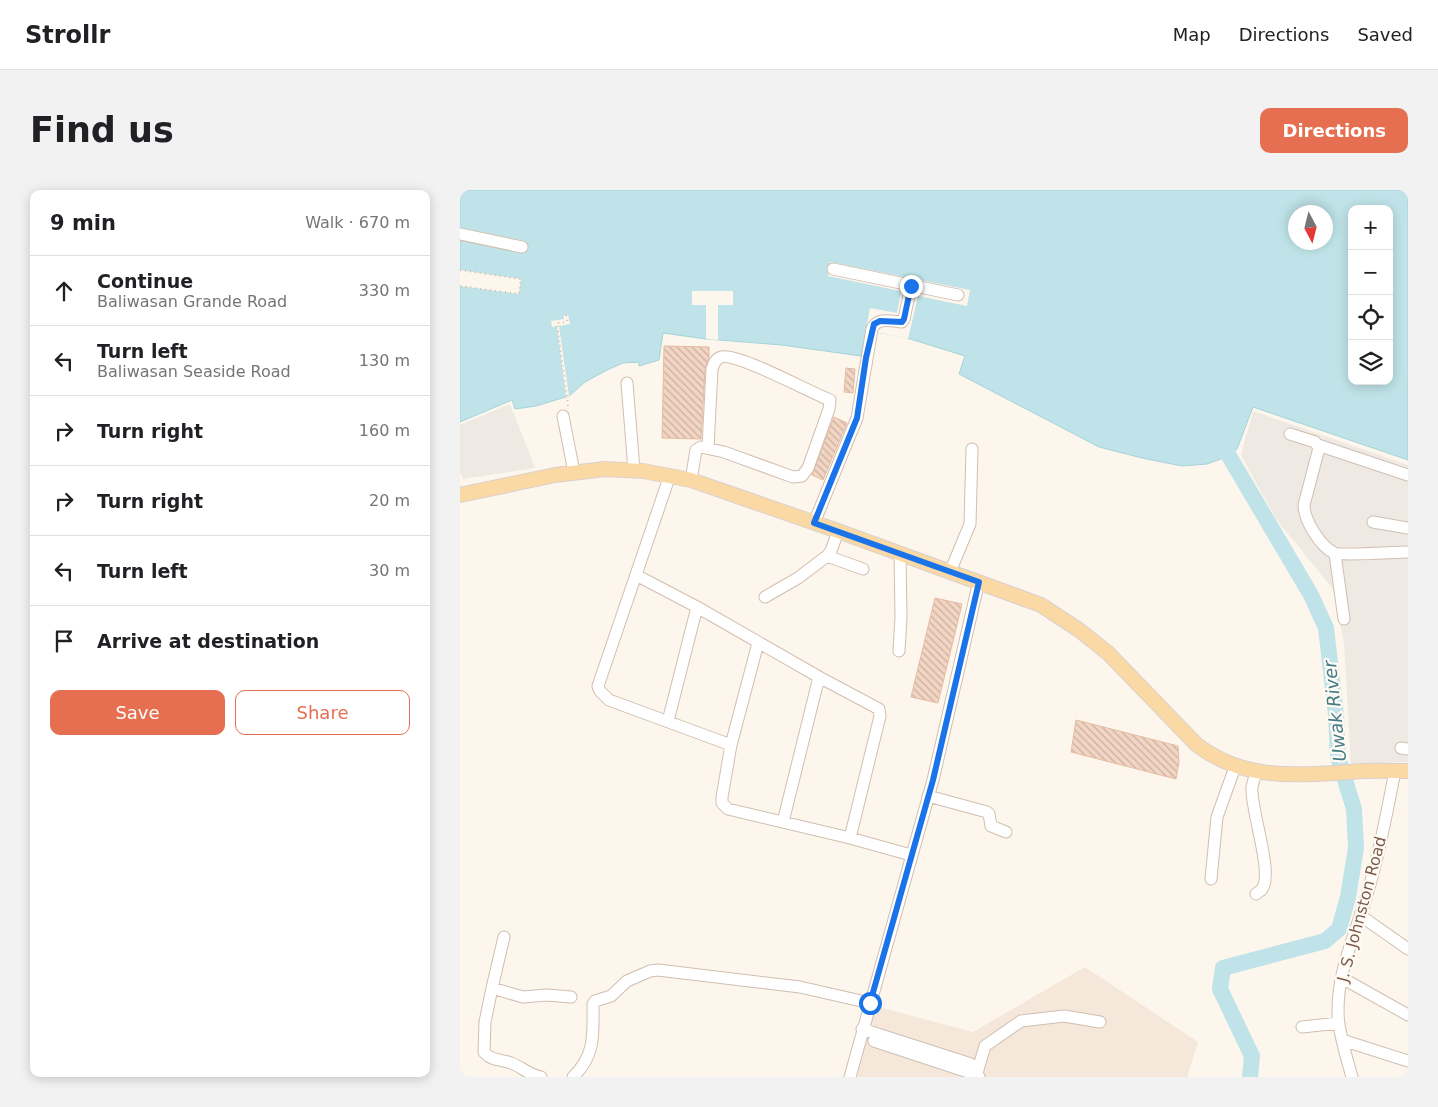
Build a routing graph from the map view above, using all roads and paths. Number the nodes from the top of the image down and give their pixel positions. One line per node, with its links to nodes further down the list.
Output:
1 (460, 234): 2 (street)
2 (522, 247)
3 (833, 269): 6 (street)
4 (460, 270): 5 (path)
5 (460, 286)
6 (911, 286): 7 (street); 22 (street)
7 (958, 295)
8 (566, 315): 10 (path)
9 (627, 383): 15 (street)
10 (563, 416): 16 (street)
11 (1290, 434): 12 (street)
12 (1318, 445): 18 (street); 27 (street)
13 (708, 448): 13 (street); 19 (street)
14 (972, 449): 30 (street)
15 (634, 470): 16 (main road); 17 (main road)
16 (574, 472): 20 (main road)
17 (670, 475): 19 (main road); 31 (street)
18 (1408, 475)
19 (691, 480): 22 (main road)
20 (460, 495)
21 (1373, 522): 23 (street)
22 (814, 523): 24 (main road)
23 (1408, 528)
24 (838, 531): 26 (main road); 28 (street)
25 (1408, 552): 27 (street)
26 (900, 554): 30 (main road); 37 (street)
27 (1335, 554): 35 (street)
28 (827, 556): 29 (street); 33 (street)
29 (863, 569)
30 (950, 572): 32 (main road)
31 (636, 575): 34 (street); 39 (street)
32 (979, 582): 41 (main road); 44 (street)
33 (765, 597)
34 (697, 608): 36 (street); 39 (street)
35 (1344, 619)
36 (758, 643): 38 (street); 40 (street)
37 (899, 651)
38 (819, 678): 45 (street); 47 (street)
39 (668, 721): 40 (street)
40 (732, 745): 45 (street)
41 (1235, 767): 43 (main road); 49 (street)
42 (1402, 771): 43 (main road); 51 (street, J. S. Johnston Road)
43 (1256, 772): 50 (street)
44 (928, 796): 46 (street); 48 (street)
45 (783, 822): 47 (street)
46 (1006, 832)
47 (850, 838): 48 (street)
48 (911, 855): 57 (street)
49 (1210, 879)
50 (1256, 894)
51 (1360, 916): 53 (street); 54 (street, J. S. Johnston Road)
52 (504, 937): 55 (street)
53 (1408, 949)
54 (1342, 978): 58 (street); 60 (street, J. S. Johnston Road)
55 (492, 988): 56 (street); 66 (street)
56 (571, 997)
57 (870, 1003): 62 (street); 67 (street)
58 (1408, 1015)
59 (1100, 1022): 65 (street)
60 (1339, 1023): 61 (street); 63 (street, J. S. Johnston Road)
61 (1302, 1027)
62 (862, 1032): 65 (street); 68 (street)
63 (1342, 1040): 64 (street); 69 (street, J. S. Johnston Road)
64 (1408, 1060)
65 (978, 1075)
66 (541, 1077)
67 (573, 1077)
68 (850, 1077)
69 (1352, 1077)

